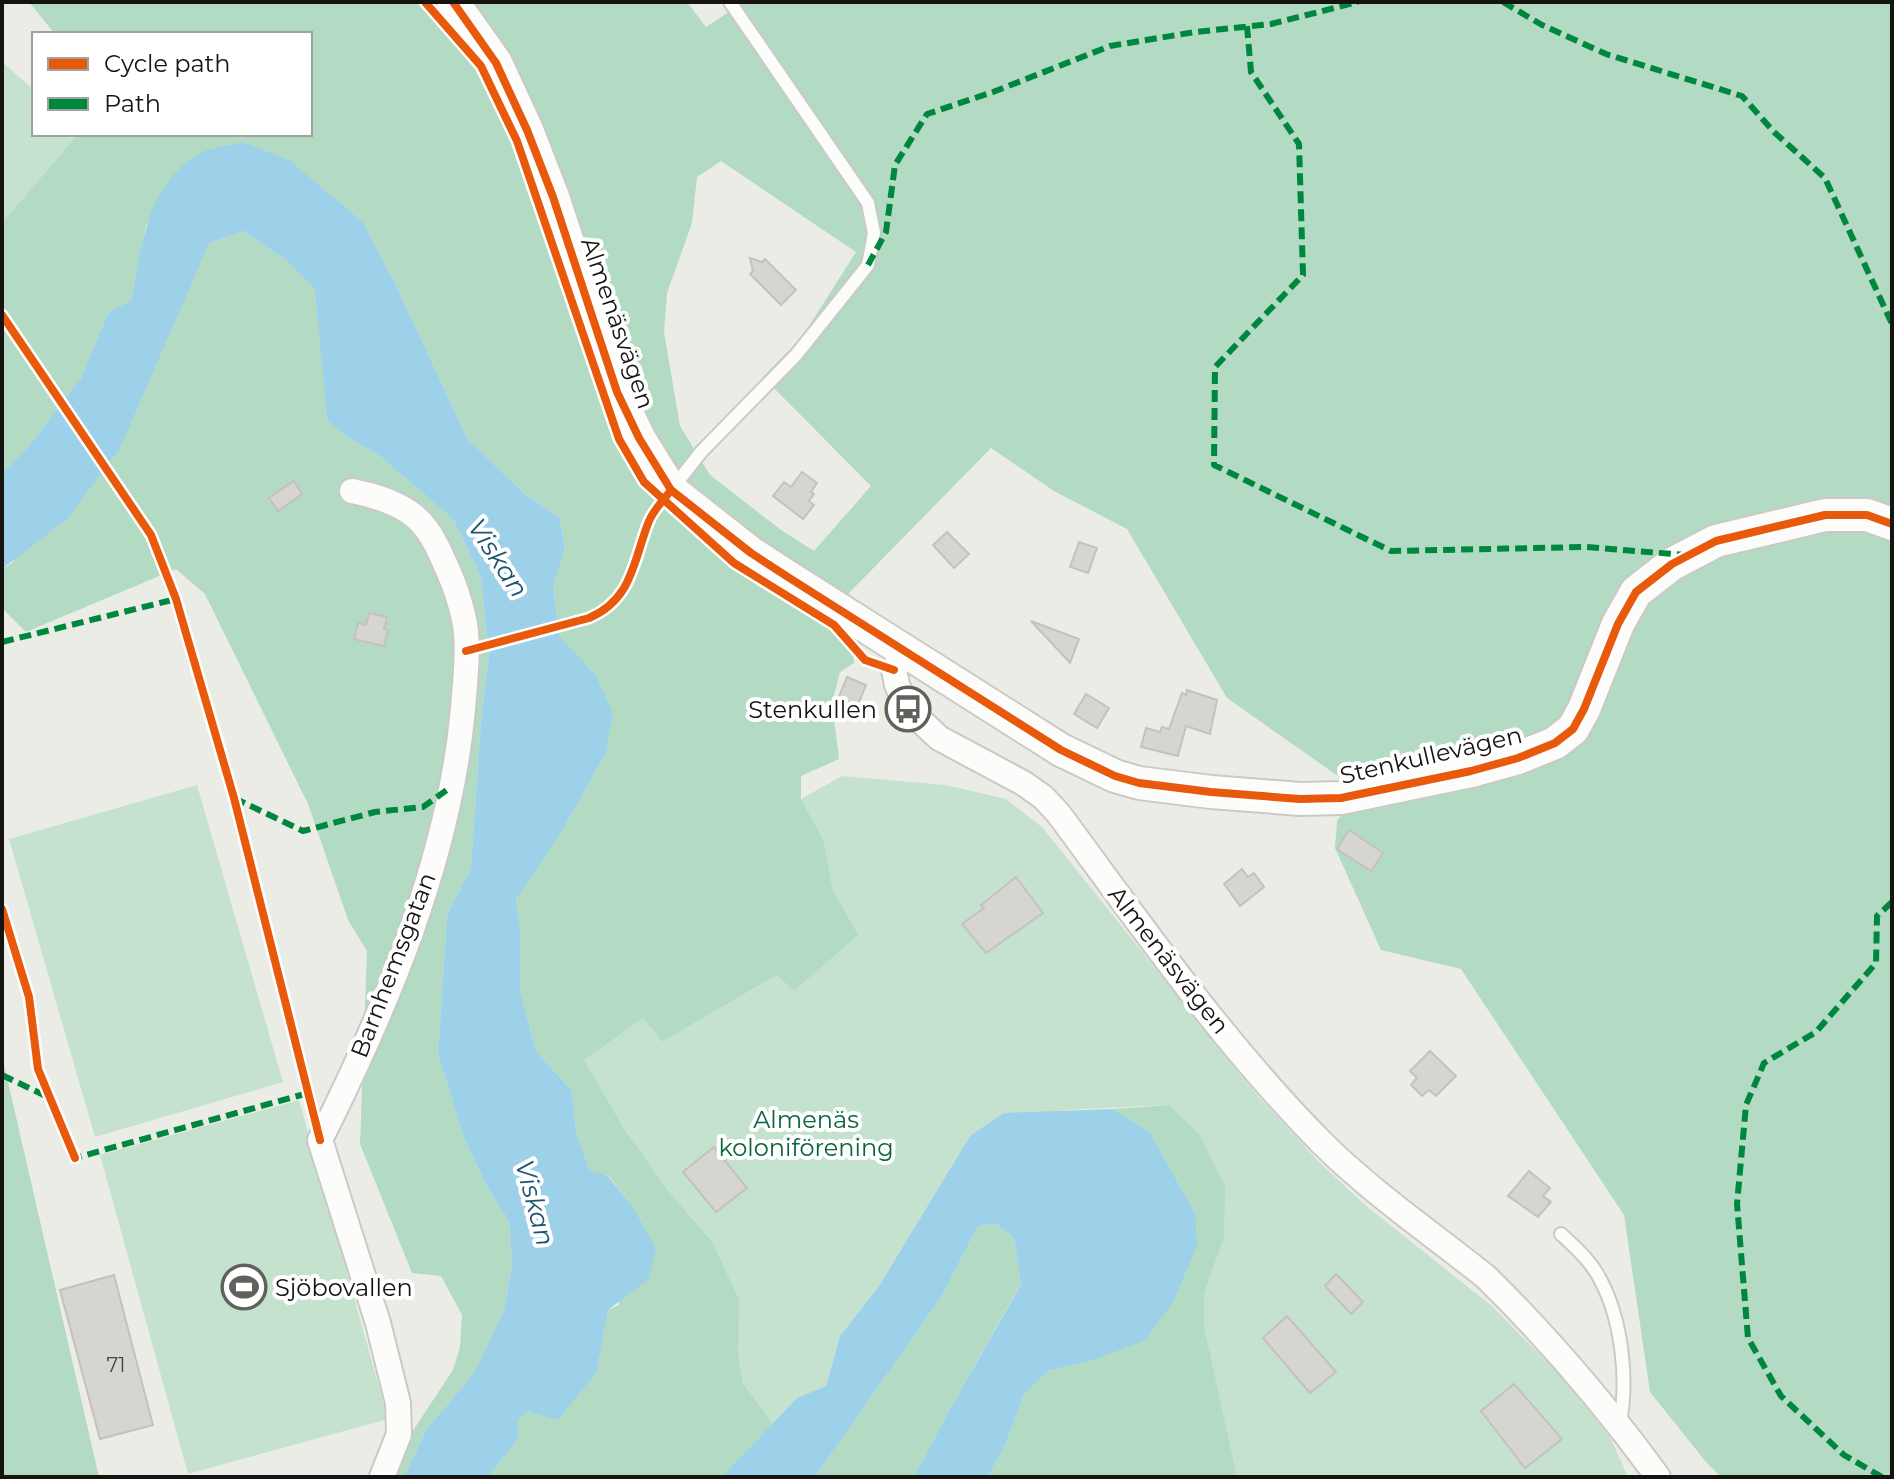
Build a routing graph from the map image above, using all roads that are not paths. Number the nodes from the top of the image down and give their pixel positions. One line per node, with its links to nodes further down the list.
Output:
1 (453, 2): 3 (street, Almenäsvägen)
2 (730, 2): 3 (lane)
3 (671, 490): 6 (street, Almenäsvägen)
4 (352, 491): 9 (street, Barnhemsgatan)
5 (1892, 524): 6 (street, Stenkullevägen)
6 (903, 649): 8 (street, Almenäsvägen)
7 (1561, 1234): 8 (lane)
8 (1619, 1426): 10 (street, Almenäsvägen)
9 (382, 1477)
10 (1658, 1477)

